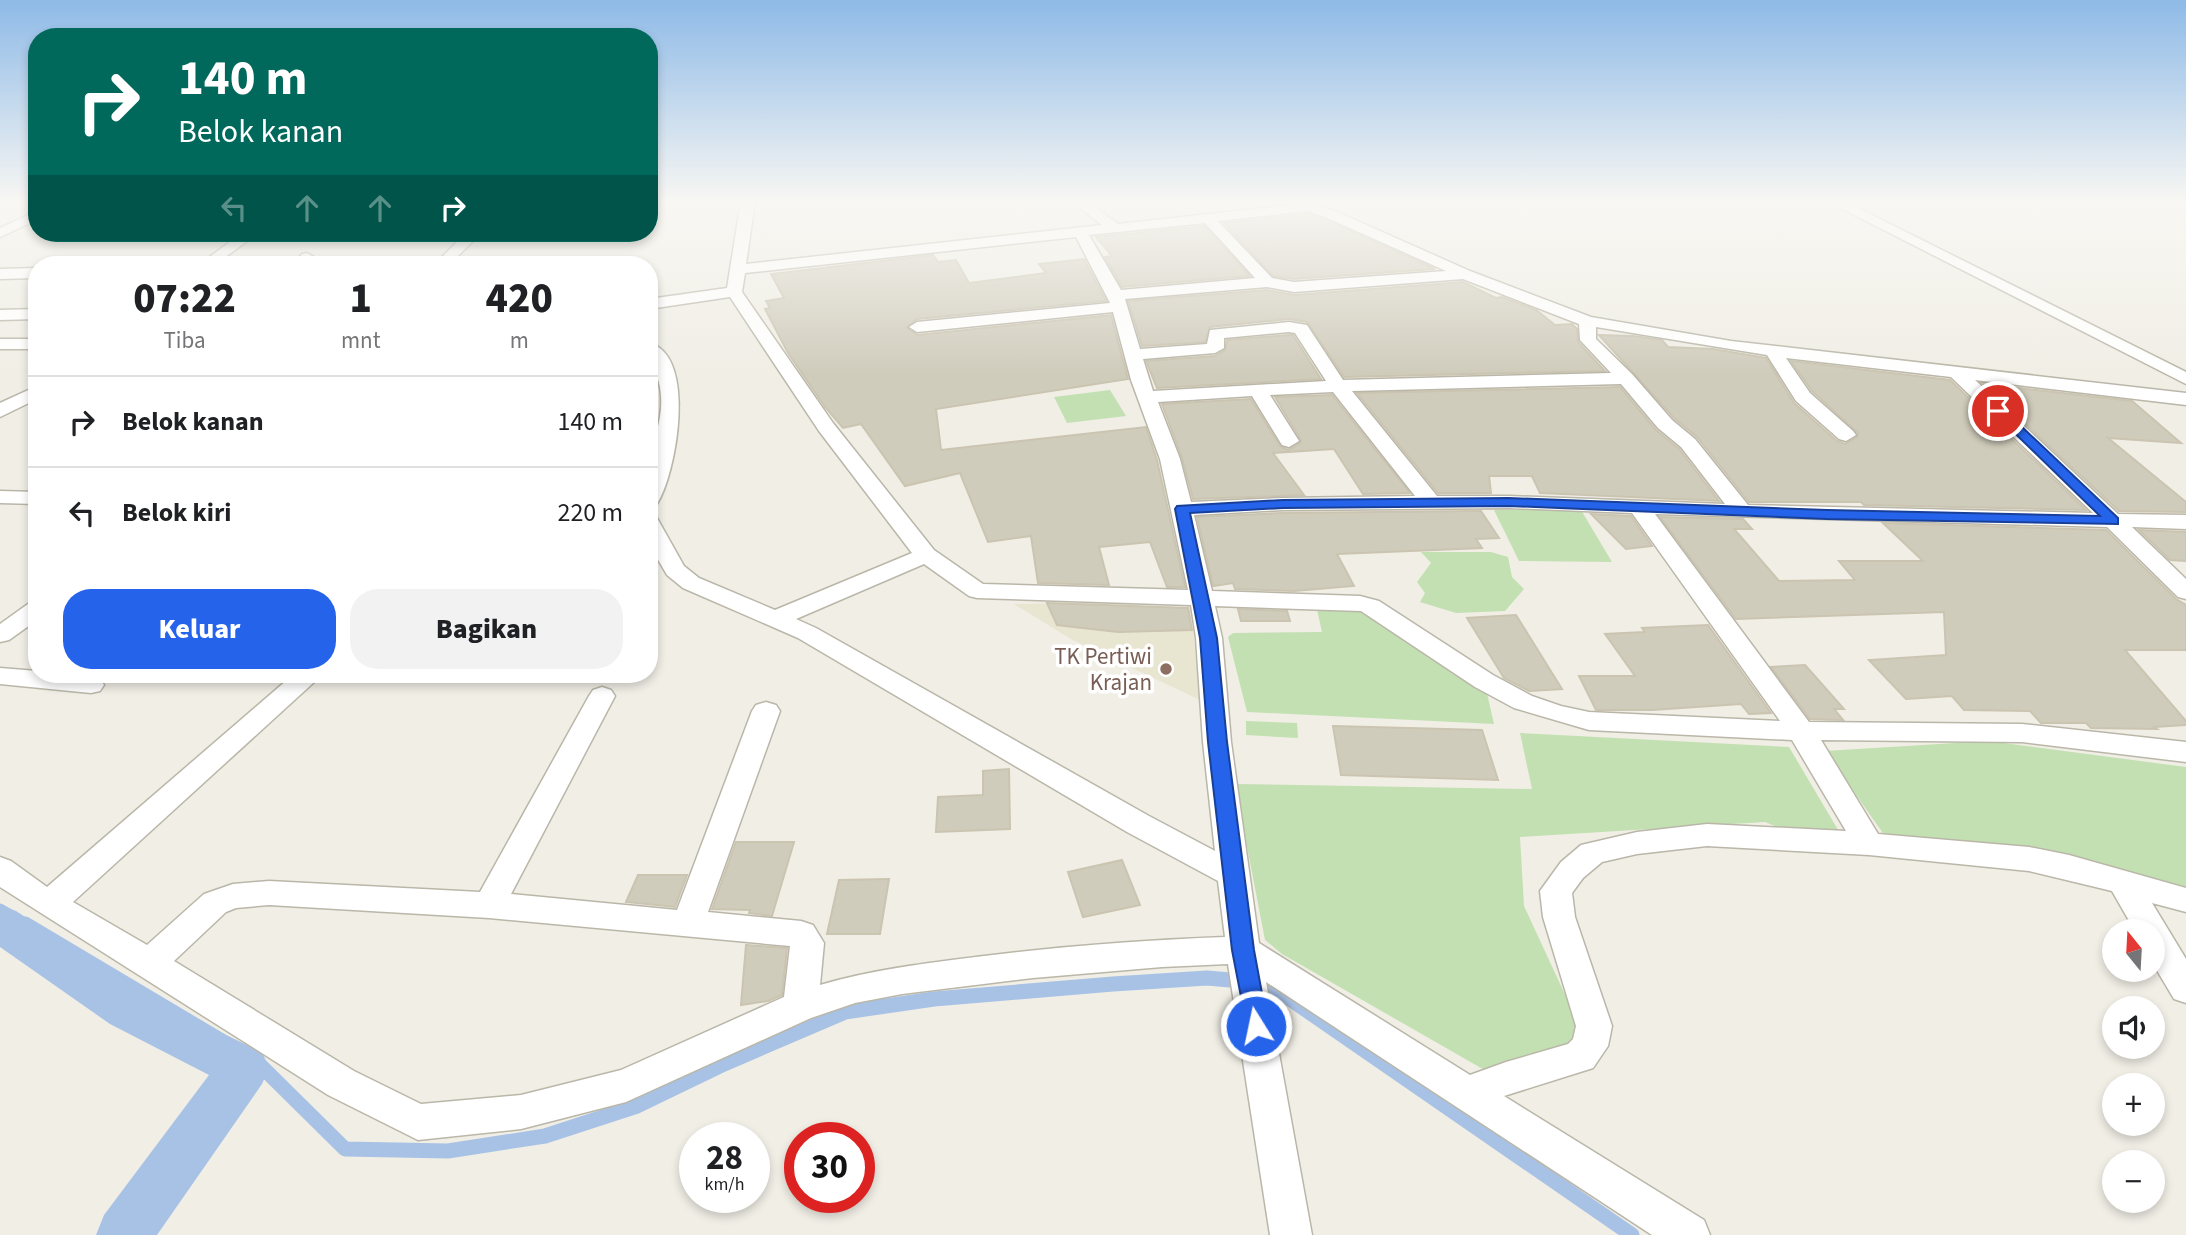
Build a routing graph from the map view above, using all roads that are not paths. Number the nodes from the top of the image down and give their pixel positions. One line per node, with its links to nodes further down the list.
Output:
1 (740, 259): 7 (street)
2 (834, 259): 7 (street)
3 (1094, 259): 13 (street)
4 (1245, 259): 11 (street)
5 (1434, 259): 10 (street)
6 (1947, 259): 26 (street)
7 (738, 269): 12 (street)
8 (28, 273): 9 (street)
9 (0, 274)
10 (1465, 274): 11 (street); 17 (street)
11 (1267, 282): 13 (street)
12 (734, 292): 14 (street); 45 (street)
13 (1117, 301): 18 (street); 22 (street)
14 (658, 303)
15 (28, 314): 16 (street)
16 (0, 315)
17 (1587, 321): 21 (street); 25 (street)
18 (917, 327)
19 (0, 344): 20 (street)
20 (28, 344)
21 (1773, 351): 24 (street); 33 (street)
22 (1134, 355): 27 (street); 30 (street)
23 (658, 360): 35 (street)
24 (1956, 373): 31 (street); 42 (street)
25 (1626, 378): 27 (street); 41 (street)
26 (2186, 379)
27 (1338, 386): 28 (street); 38 (street)
28 (1258, 391): 30 (street); 34 (street)
29 (28, 396): 32 (street)
30 (1147, 397): 40 (street)
31 (2186, 399)
32 (0, 411)
33 (1846, 435)
34 (1289, 441)
35 (658, 469)
36 (0, 497): 37 (street)
37 (28, 498)
38 (1430, 501): 39 (street); 40 (street)
39 (1639, 507): 41 (street); 58 (street)
40 (1182, 509): 47 (street)
41 (1744, 512): 42 (street)
42 (2113, 521): 43 (street); 46 (street)
43 (2186, 522)
44 (658, 539): 49 (street)
45 (926, 555): 47 (street); 49 (street)
46 (2186, 592)
47 (1202, 600): 58 (street); 62 (street)
48 (28, 615): 50 (street)
49 (773, 620): 62 (street)
50 (0, 635)
51 (0, 676): 52 (street)
52 (28, 679)
53 (71, 683): 55 (street)
54 (300, 683): 65 (street)
55 (91, 685)
56 (602, 696): 66 (street)
57 (766, 711): 68 (street)
58 (1801, 731): 59 (street); 60 (street)
59 (2186, 751)
60 (1869, 844): 63 (street); 74 (street)
61 (0, 869): 65 (street)
62 (1235, 875): 71 (street)
63 (2123, 882): 64 (street); 67 (street)
64 (2186, 900)
65 (49, 904): 70 (street)
66 (489, 905): 68 (street); 70 (street)
67 (2144, 919)
68 (688, 922): 73 (street)
69 (2165, 954): 72 (street)
70 (149, 963): 73 (street)
71 (1247, 972): 73 (street); 74 (street); 75 (street)
72 (2186, 989)
73 (800, 1006)
74 (1468, 1093): 76 (street)
75 (1291, 1235)
76 (1689, 1235)

